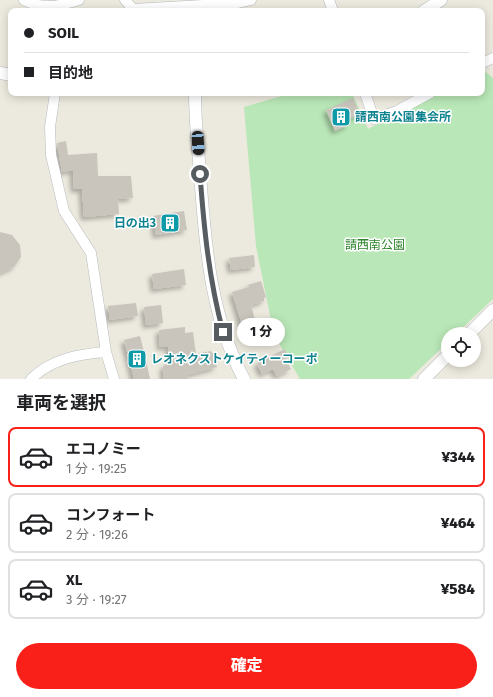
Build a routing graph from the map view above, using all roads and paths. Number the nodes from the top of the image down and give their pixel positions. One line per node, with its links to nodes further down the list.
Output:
1 (24, 0): 2 (street)
2 (79, 0)
3 (125, 0): 6 (street)
4 (251, 0): 7 (street)
5 (441, 0): 8 (street)
6 (132, 8)
7 (150, 8)
8 (429, 8)
9 (55, 96): 15 (street)
10 (195, 96): 19 (street)
11 (366, 96): 12 (street)
12 (424, 96)
13 (493, 310): 14 (street)
14 (476, 327)
15 (106, 352): 17 (street); 18 (street)
16 (441, 362): 20 (street)
17 (30, 379)
18 (114, 379)
19 (244, 379)
20 (424, 379)

